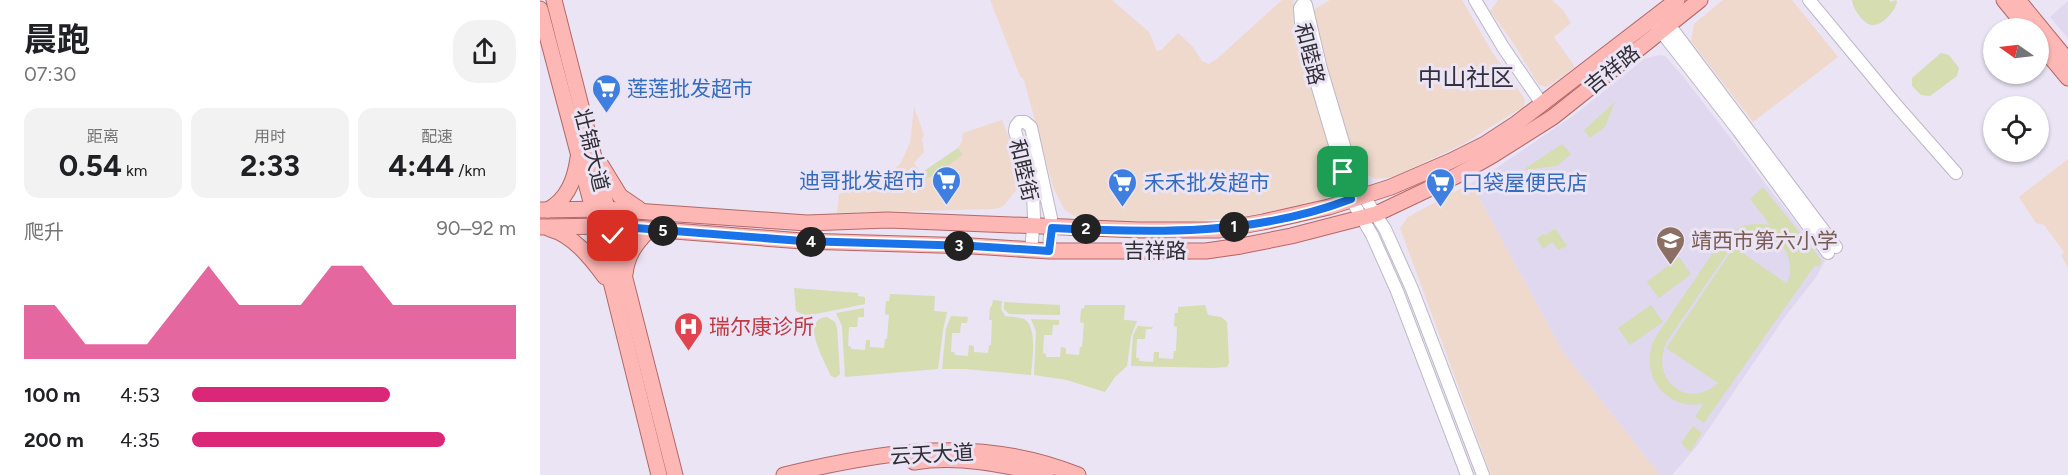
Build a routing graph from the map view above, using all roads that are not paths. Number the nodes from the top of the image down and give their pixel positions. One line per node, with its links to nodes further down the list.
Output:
1 (554, 0): 18 (main road, 壮锦大道)
2 (1475, 0): 17 (street)
3 (1677, 0): 11 (main road, 吉祥路)
4 (1700, 0): 11 (main road, 吉祥路)
5 (1809, 0): 19 (street)
6 (2004, 0): 10 (main road)
7 (2018, 0): 13 (main road)
8 (1310, 3): 20 (street, 和睦路)
9 (540, 9): 18 (main road, 壮锦大道)
10 (2019, 18)
11 (1660, 22): 15 (main road, 吉祥路); 16 (main road, 吉祥路); 32 (street)
12 (2049, 55): 14 (main road)
13 (2068, 61)
14 (2068, 78)
15 (1563, 87): 16 (main road); 17 (main road, 吉祥路)
16 (1575, 99): 17 (main road, 吉祥路)
17 (1542, 111): 20 (main road, 吉祥路); 24 (main road, 吉祥路)
18 (586, 152): 21 (main road, 壮锦大道); 22 (main road); 23 (main road)
19 (1956, 174)
20 (1357, 197): 24 (street, 和睦路); 29 (main road, 吉祥路)
21 (600, 209): 22 (main road, 吉祥路); 23 (main road, 吉祥路); 28 (main road, 壮锦大道)
22 (544, 210)
23 (645, 211): 25 (main road, 吉祥路)
24 (1370, 216): 34 (main road, 吉祥路); 42 (street, 和睦路); 43 (street, 和睦路)
25 (957, 222): 26 (main road, 吉祥路); 31 (main road)
26 (1033, 226): 29 (main road, 吉祥路); 29 (street, 和睦街); 33 (street, 和睦街)
27 (542, 227): 28 (main road, 吉祥路); 35 (main road)
28 (604, 227): 30 (main road, 吉祥路); 35 (main road, 壮锦大道)
29 (1052, 228): 34 (street, 和睦街)
30 (649, 230): 31 (main road, 吉祥路); 35 (main road)
31 (955, 246): 33 (main road, 吉祥路)
32 (1832, 250)
33 (1031, 251): 34 (main road, 吉祥路)
34 (1049, 251)
35 (618, 284): 36 (main road, 壮锦大道); 37 (main road, 壮锦大道)
36 (659, 475)
37 (675, 475)
38 (784, 475): 41 (main road, 云天大道)
39 (834, 475): 40 (main road, 云天大道)
40 (1046, 475)
41 (1078, 475)
42 (1467, 475)
43 (1483, 475)

